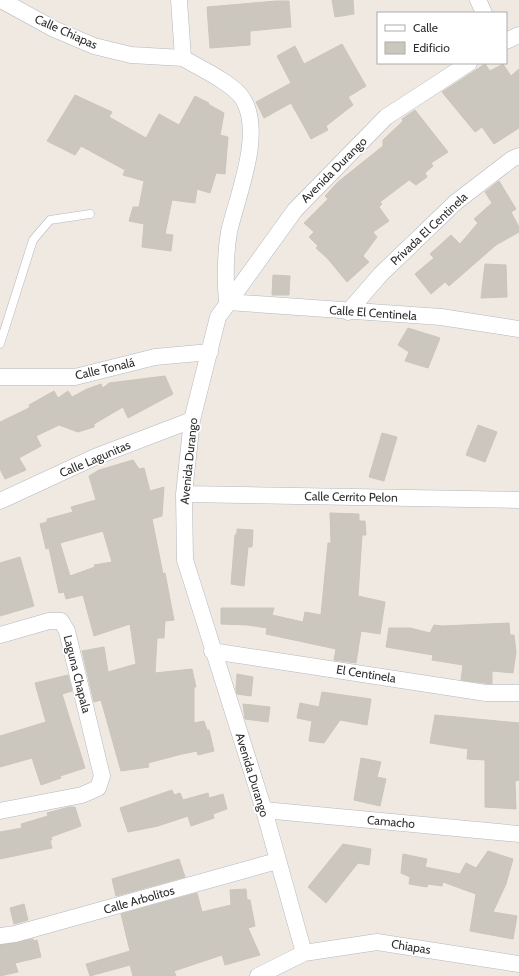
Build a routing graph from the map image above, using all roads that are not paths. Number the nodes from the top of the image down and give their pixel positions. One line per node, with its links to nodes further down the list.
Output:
1 (1, 0): 7 (street, Calle Chiapas)
2 (179, 0): 7 (street)
3 (478, 0): 4 (street)
4 (484, 12)
5 (519, 35): 6 (street)
6 (507, 41)
7 (183, 58): 11 (street)
8 (467, 64): 11 (street, Avenida Durango)
9 (519, 156): 12 (street, Privada El Centinela)
10 (90, 214): 14 (lane)
11 (227, 302): 12 (street, Calle El Centinela); 15 (street, Avenida Durango)
12 (348, 312): 13 (street, Calle El Centinela)
13 (519, 329)
14 (0, 344)
15 (210, 352): 16 (street, Calle Tonalá); 17 (street, Avenida Durango)
16 (0, 377)
17 (192, 420): 18 (street, Avenida Durango); 20 (street, Calle Lagunitas)
18 (184, 494): 19 (street, Calle Cerrito Pelon); 22 (street, Avenida Durango)
19 (519, 500)
20 (0, 501)
21 (0, 635): 25 (street, Laguna Chapala)
22 (212, 651): 23 (street, El Centinela); 24 (street, Avenida Durango)
23 (519, 693)
24 (264, 810): 26 (street, Camacho); 27 (street, Avenida Durango)
25 (0, 811)
26 (519, 834)
27 (277, 861): 28 (street, Calle Arbolitos); 29 (street, Avenida Durango)
28 (0, 936)
29 (304, 953): 30 (street, Chiapas); 31 (street, Chiapas)
30 (519, 964)
31 (258, 976)

